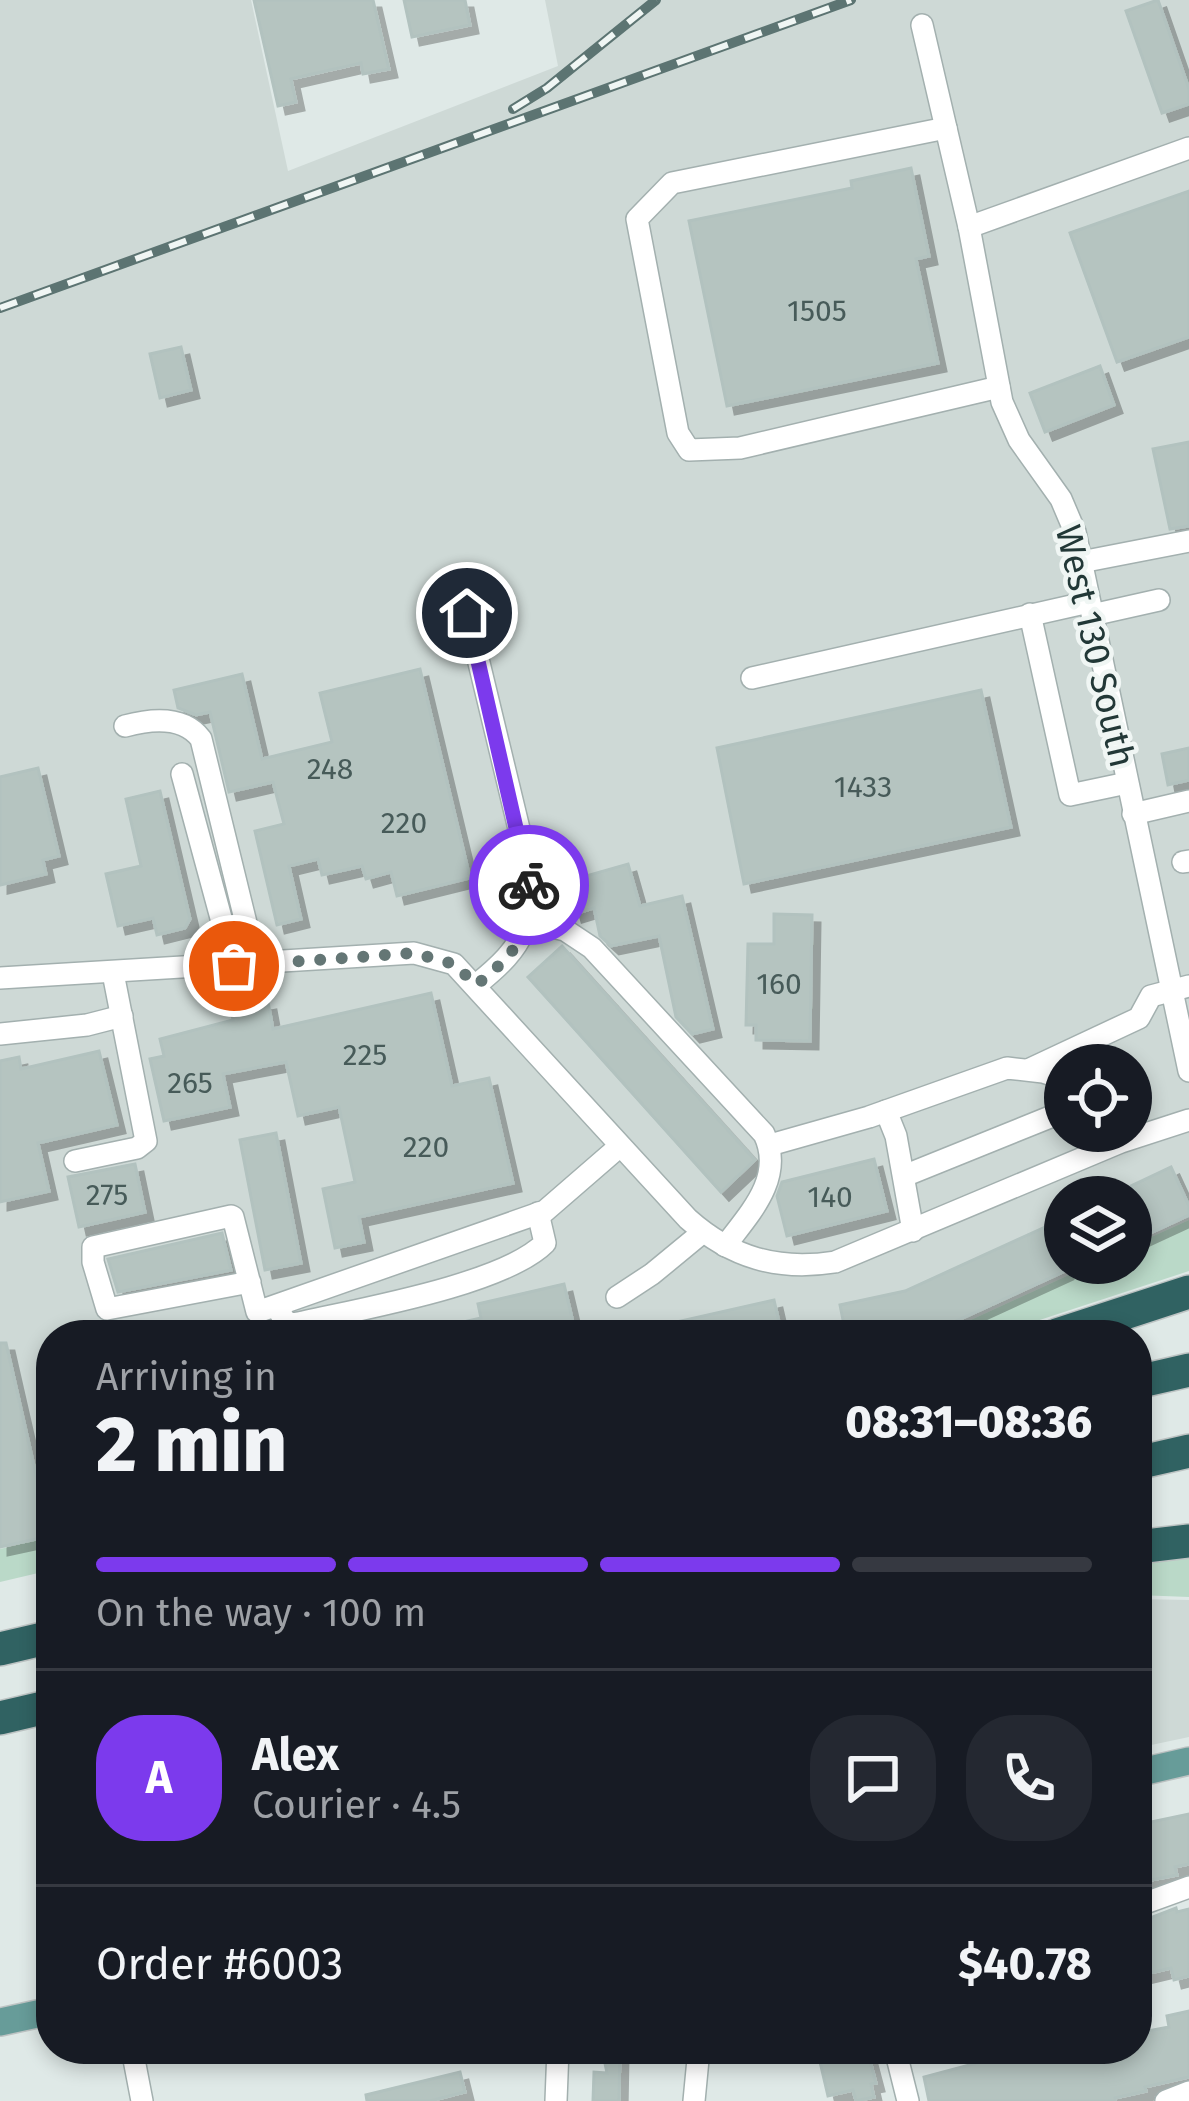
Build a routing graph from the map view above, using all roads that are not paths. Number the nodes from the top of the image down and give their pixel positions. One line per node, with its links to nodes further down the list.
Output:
1 (922, 26): 2 (street, West 130 South)
2 (946, 128): 4 (street, West 130 South); 5 (street)
3 (1189, 148): 4 (street)
4 (969, 227): 5 (street, West 130 South)
5 (999, 387): 7 (street, West 130 South)
6 (1189, 541): 7 (street)
7 (1081, 562): 9 (street, West 130 South)
8 (1159, 600): 9 (street)
9 (1090, 608): 11 (street); 15 (street, West 130 South)
10 (467, 613): 18 (street)
11 (1030, 614): 12 (street); 15 (street)
12 (752, 678)
13 (125, 726): 19 (street)
14 (182, 774): 19 (street)
15 (1127, 783): 17 (street, West 130 South)
16 (1189, 801): 17 (street)
17 (1133, 814): 23 (street, West 130 South)
18 (529, 921): 22 (street); 33 (street)
19 (245, 965): 20 (street); 22 (street)
20 (113, 973): 21 (street); 24 (street)
21 (0, 977)
22 (476, 985): 34 (street)
23 (1180, 988): 26 (street); 27 (street, West 130 South)
24 (122, 1016): 25 (street); 36 (street)
25 (0, 1034)
26 (1027, 1070): 28 (street); 29 (street)
27 (1189, 1071)
28 (1044, 1074)
29 (886, 1112): 33 (street); 37 (street)
30 (1044, 1119): 37 (street)
31 (1189, 1120): 32 (street)
32 (1152, 1127)
33 (770, 1145): 41 (street)
34 (620, 1146): 38 (street); 40 (street)
35 (1088, 1152): 39 (street)
36 (75, 1161)
37 (904, 1176): 39 (street)
38 (538, 1213): 42 (street); 46 (street)
39 (914, 1231): 41 (street)
40 (703, 1232): 41 (street); 45 (street)
41 (725, 1246)
42 (398, 1264): 46 (street); 47 (street)
43 (250, 1282): 43 (street); 47 (street)
44 (1189, 1292): 51 (highway)
45 (617, 1297)
46 (410, 1298): 50 (street)
47 (267, 1310): 48 (street); 49 (street)
48 (260, 1320)
49 (283, 1320)
50 (312, 1320)
51 (1103, 1320)
52 (1189, 1370): 53 (highway)
53 (1152, 1379)
54 (1189, 1451): 55 (highway)
55 (1152, 1460)
56 (1189, 1541): 57 (highway)
57 (1152, 1545)
58 (36, 1641): 59 (highway)
59 (0, 1649)
60 (36, 1710): 61 (highway)
61 (0, 1718)
62 (1189, 1761): 63 (main road)
63 (1152, 1770)
64 (1189, 1887): 65 (street)
65 (1152, 1901)
66 (36, 2014): 67 (main road)
67 (0, 2022)
68 (135, 2064): 73 (street)
69 (557, 2064): 74 (street)
70 (698, 2064): 75 (street)
71 (899, 2064): 76 (street)
72 (1189, 2092): 77 (street)
73 (142, 2101)
74 (556, 2101)
75 (694, 2101)
76 (908, 2101)
77 (1166, 2101)

